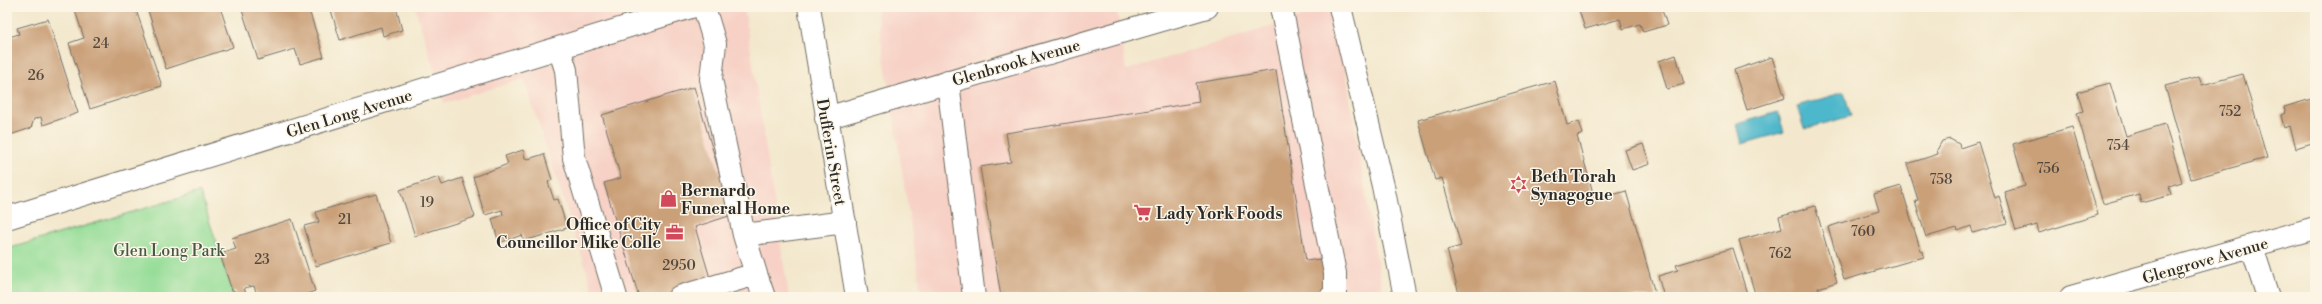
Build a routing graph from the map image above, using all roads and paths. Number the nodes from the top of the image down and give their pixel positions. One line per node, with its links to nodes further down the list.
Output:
1 (691, 7): 7 (street, Glen Long Avenue)
2 (704, 7): 13 (street)
3 (809, 7): 9 (street, Dufferin Street)
4 (1207, 7): 8 (street, Glenbrook Avenue)
5 (1281, 7): 21 (street)
6 (1340, 7): 22 (street)
7 (560, 48): 10 (street, Glen Long Avenue); 16 (street)
8 (948, 82): 9 (street, Glenbrook Avenue); 20 (street)
9 (826, 118): 11 (street, Dufferin Street)
10 (7, 218)
11 (844, 222): 13 (street); 19 (street, Dufferin Street)
12 (2315, 228): 14 (street, Glengrove Avenue)
13 (744, 235): 15 (street)
14 (2252, 246): 23 (street, Glengrove Avenue); 24 (street)
15 (756, 274): 17 (street); 18 (street)
16 (616, 297)
17 (679, 297)
18 (764, 297)
19 (857, 297)
20 (974, 297)
21 (1331, 297)
22 (1405, 297)
23 (2071, 297)
24 (2268, 297)

